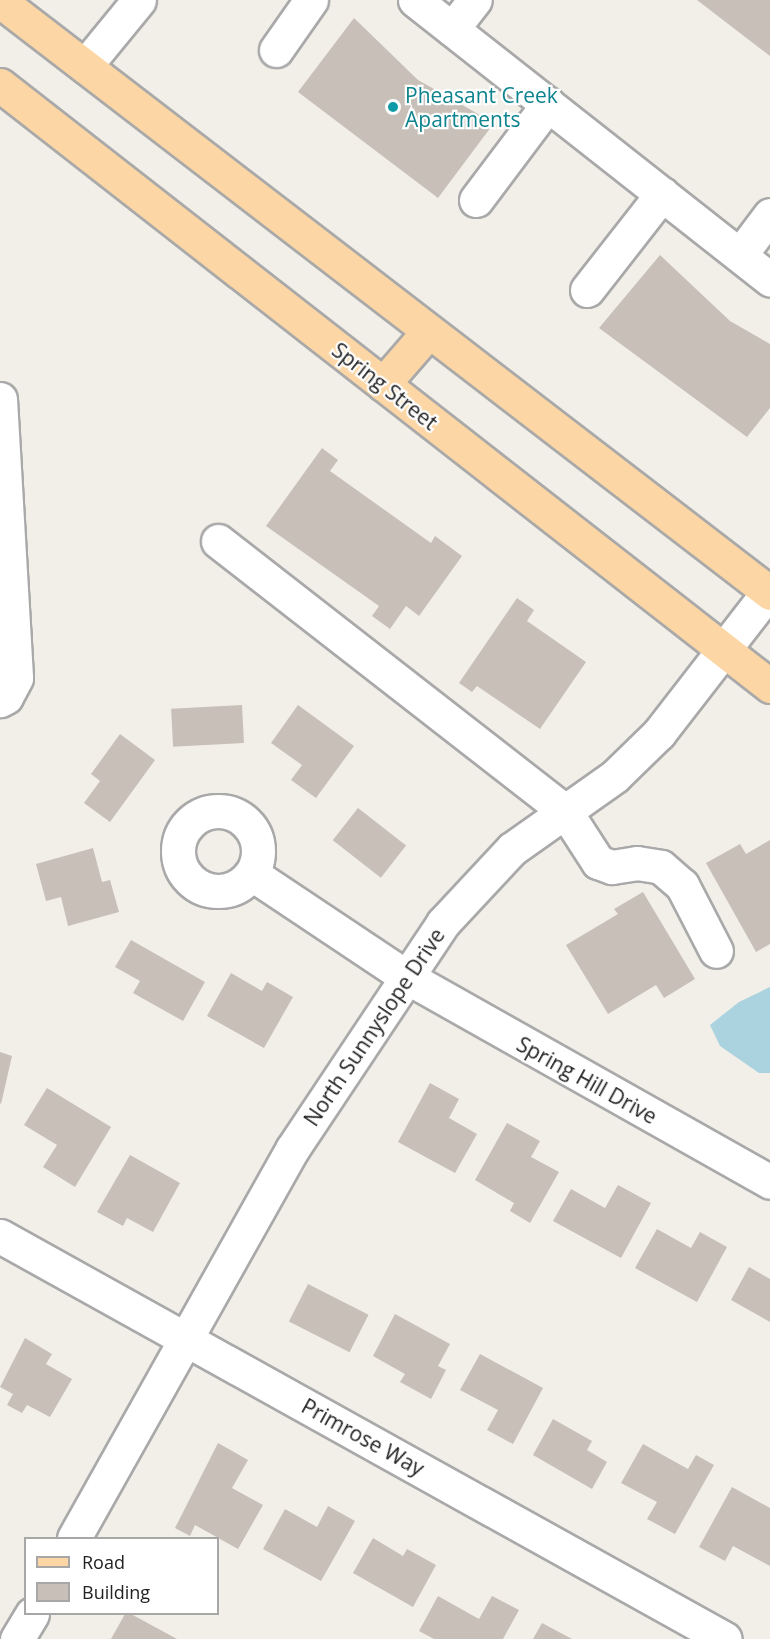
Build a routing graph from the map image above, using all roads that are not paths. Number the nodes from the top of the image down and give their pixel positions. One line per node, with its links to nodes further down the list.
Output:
1 (139, 0): 8 (street)
2 (311, 0): 7 (street)
3 (415, 0): 6 (street)
4 (475, 0): 6 (street)
5 (0, 1): 8 (main road)
6 (452, 29): 10 (street)
7 (276, 50)
8 (85, 66): 17 (main road)
9 (0, 85): 18 (main road, Spring Street)
10 (548, 104): 11 (street); 12 (street)
11 (662, 194): 14 (street); 16 (street)
12 (476, 200)
13 (770, 215): 14 (street)
14 (740, 255): 15 (street)
15 (770, 279)
16 (587, 290)
17 (429, 331): 18 (main road); 21 (main road)
18 (383, 384): 22 (main road, Spring Street)
19 (0, 399): 24 (street)
20 (218, 541): 25 (street)
21 (769, 592): 22 (street, North Sunnyslope Drive)
22 (724, 650): 23 (main road, Spring Street); 25 (street, North Sunnyslope Drive)
23 (770, 686)
24 (0, 700)
25 (565, 811): 27 (street); 28 (street, North Sunnyslope Drive)
26 (252, 874): 28 (street, Spring Hill Drive)
27 (716, 951)
28 (405, 975): 29 (street, Spring Hill Drive); 31 (street, North Sunnyslope Drive)
29 (770, 1182)
30 (0, 1236): 31 (street, Primrose Way)
31 (185, 1339): 32 (street, North Sunnyslope Drive); 35 (street, Primrose Way)
32 (75, 1537)
33 (31, 1615): 34 (street)
34 (17, 1639)
35 (725, 1639)

